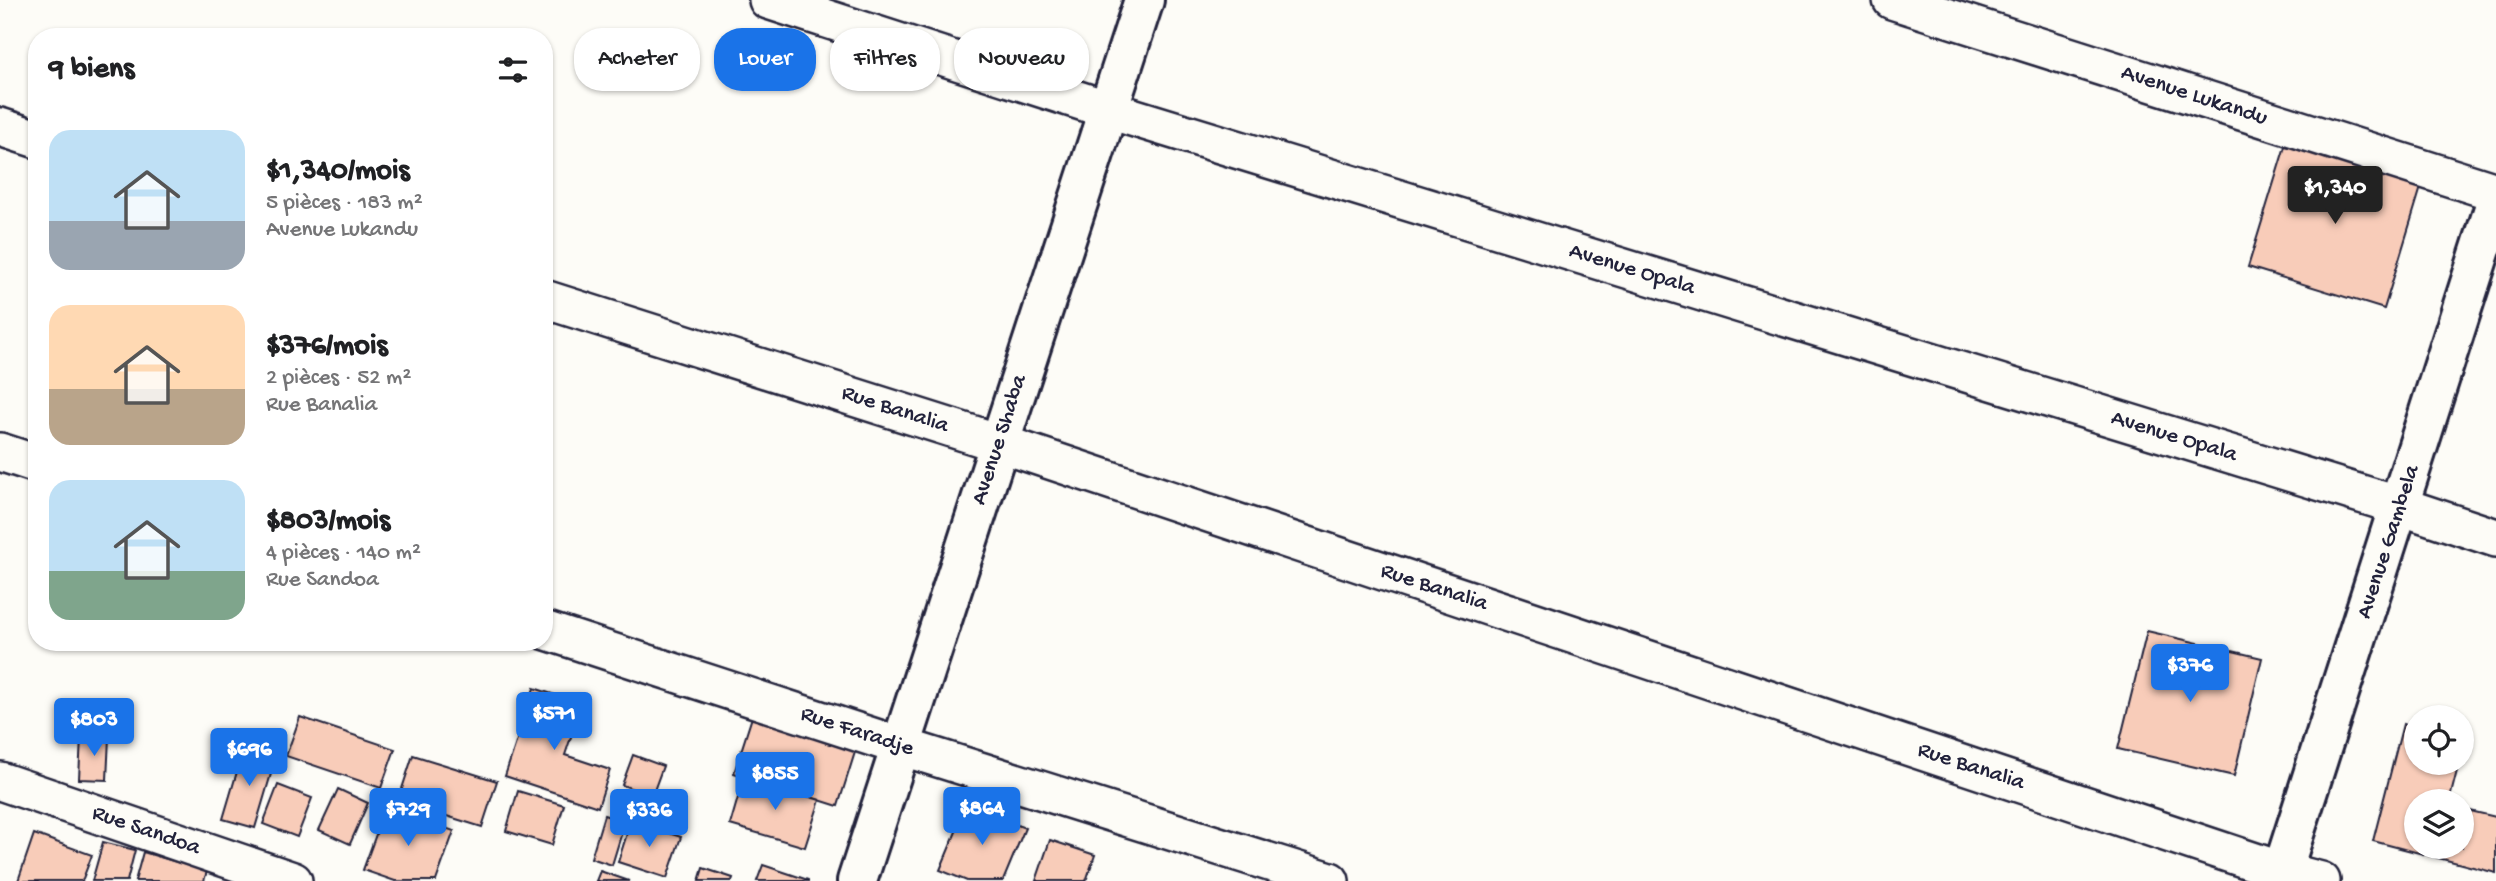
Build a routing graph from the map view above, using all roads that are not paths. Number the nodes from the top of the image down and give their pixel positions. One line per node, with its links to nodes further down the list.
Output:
1 (768, 0): 4 (street, Avenue Opala)
2 (1144, 0): 4 (street, Avenue Shaba)
3 (1892, 0): 7 (street, Avenue Lukandu)
4 (1109, 110): 10 (street, Avenue Shaba); 13 (street, Avenue Opala)
5 (0, 127): 6 (street)
6 (28, 136)
7 (2496, 192)
8 (2496, 202): 13 (street, Avenue Gambela)
9 (553, 302): 10 (street, Rue Banalia)
10 (999, 443): 16 (street, Avenue Shaba); 18 (street, Rue Banalia)
11 (0, 452): 12 (street)
12 (28, 461)
13 (2400, 506): 14 (street, Avenue Opala); 18 (street, Avenue Gambela)
14 (2496, 538)
15 (553, 633): 16 (street, Rue Faradje)
16 (900, 746): 20 (street, Avenue Shaba); 21 (street, Rue Faradje)
17 (0, 781): 19 (street, Rue Sandoa)
18 (2281, 876): 22 (street, Rue Banalia)
19 (293, 881)
20 (857, 881)
21 (1330, 881)
22 (2321, 881)

